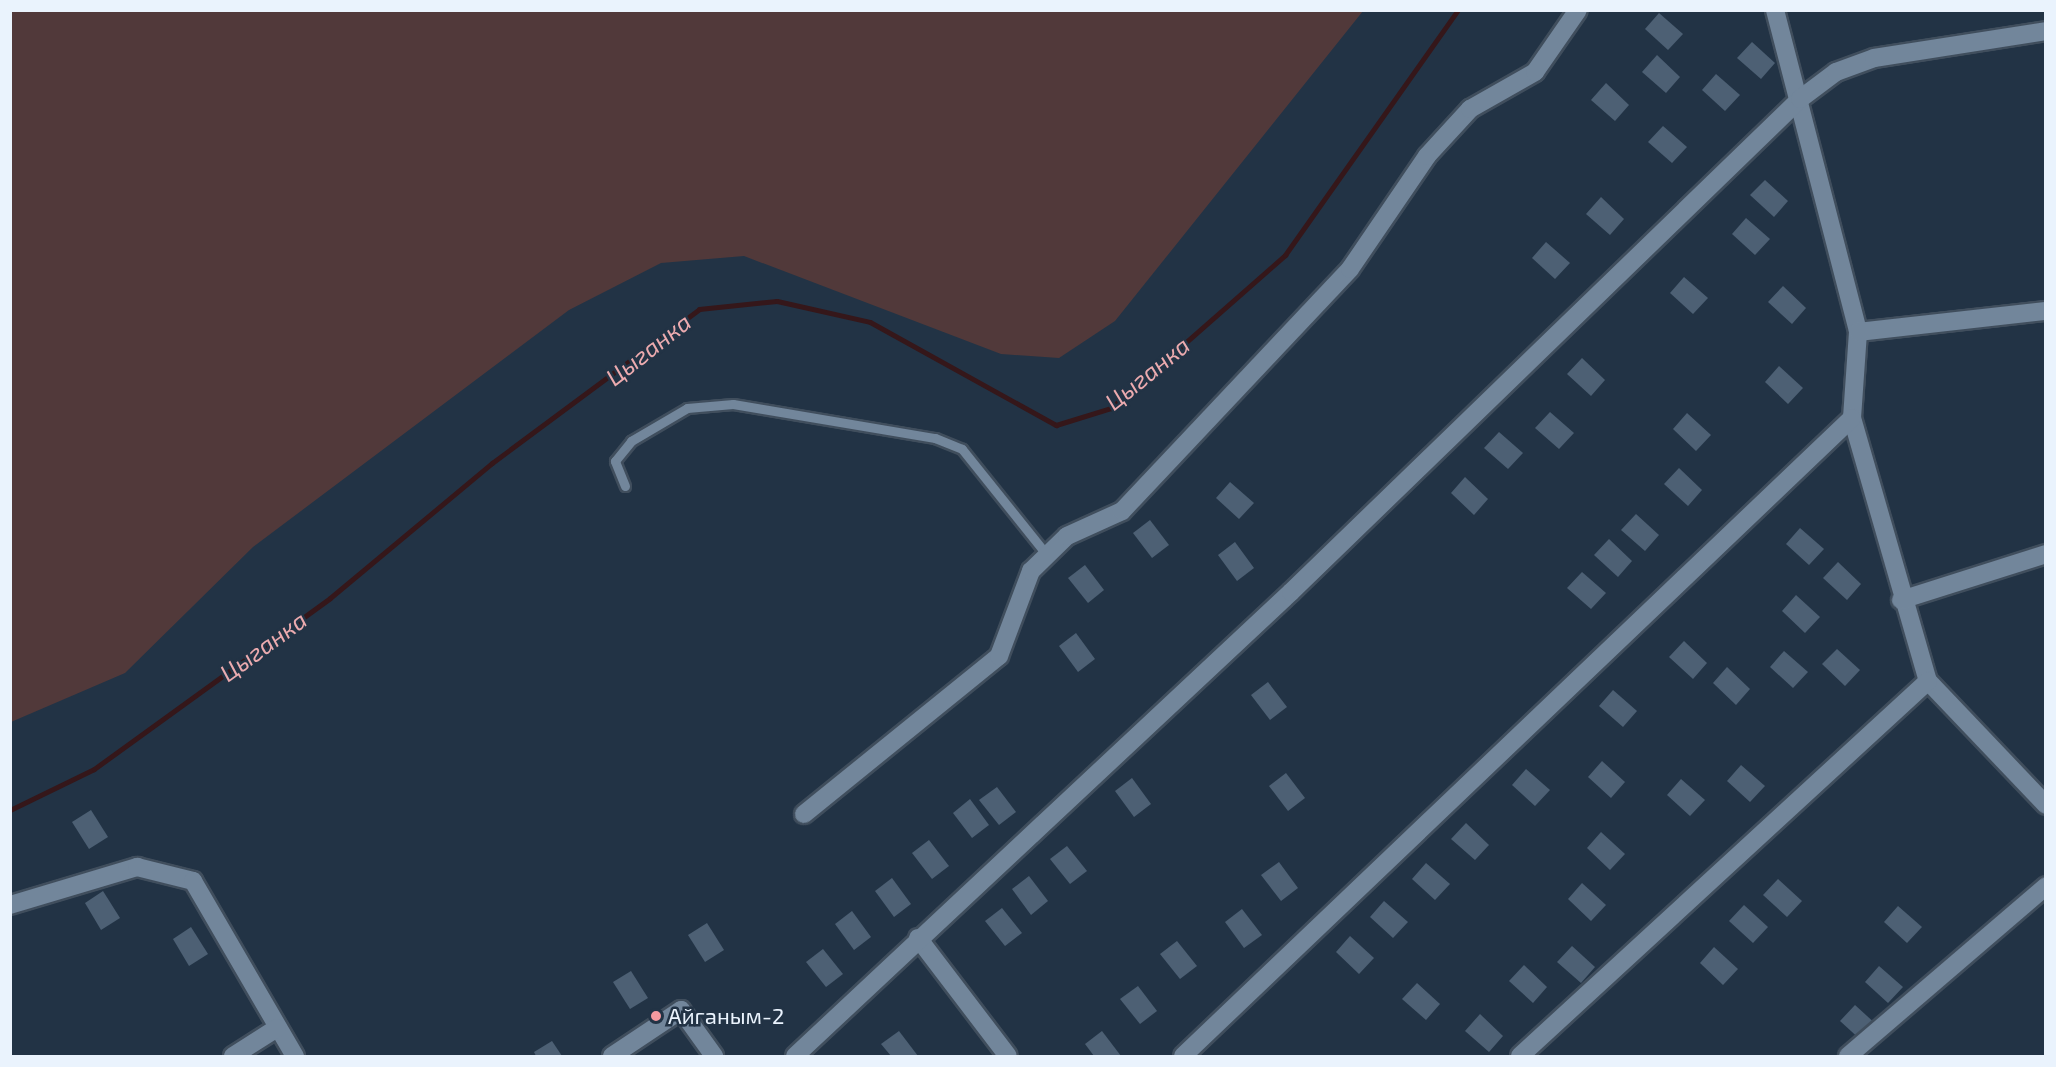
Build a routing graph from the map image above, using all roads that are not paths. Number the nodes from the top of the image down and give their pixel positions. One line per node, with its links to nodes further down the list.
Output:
1 (1578, 10): 10 (street)
2 (1776, 10): 4 (street)
3 (2046, 31): 4 (street)
4 (1800, 99): 6 (street); 17 (street)
5 (2046, 311): 6 (street)
6 (1858, 332): 7 (street)
7 (1852, 418): 11 (street); 25 (street)
8 (625, 486): 10 (lane)
9 (2046, 554): 11 (street)
10 (1047, 555): 14 (street)
11 (1901, 600): 12 (street)
12 (1928, 681): 13 (street); 26 (street)
13 (2046, 805)
14 (804, 814)
15 (2046, 886): 27 (street)
16 (10, 905): 18 (street)
17 (918, 938): 23 (street); 24 (street)
18 (278, 1028): 19 (street); 20 (street)
19 (233, 1056)
20 (295, 1056)
21 (612, 1056): 22 (street)
22 (714, 1056)
23 (795, 1056)
24 (1008, 1056)
25 (1183, 1056)
26 (1520, 1056)
27 (1848, 1056)

